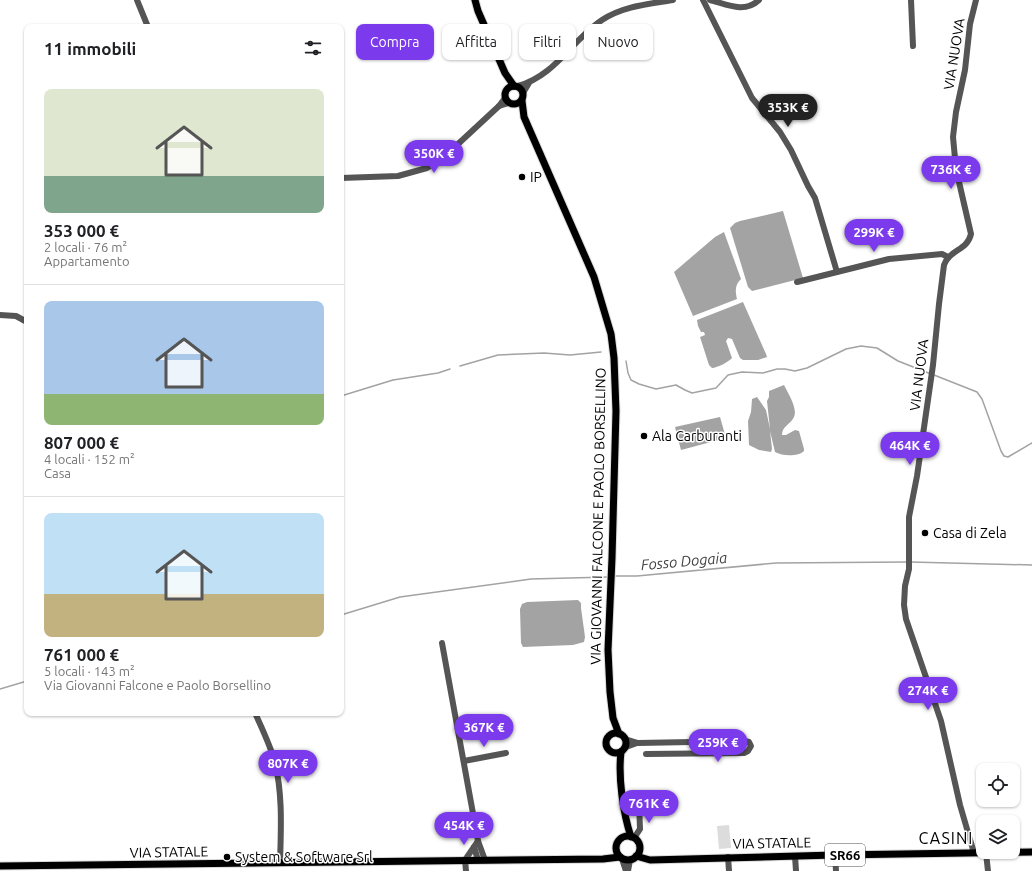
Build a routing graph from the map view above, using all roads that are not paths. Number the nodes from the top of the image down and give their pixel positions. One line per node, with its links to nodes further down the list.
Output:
1 (138, 0): 9 (street)
2 (475, 0): 11 (main road)
3 (673, 0): 12 (street)
4 (703, 0): 21 (street)
5 (710, 0): 6 (street)
6 (759, 0)
7 (911, 0): 10 (street)
8 (976, 0): 20 (street, VIA NUOVA)
9 (147, 24)
10 (913, 46)
11 (505, 73): 13 (main road); 14 (main road)
12 (529, 83): 13 (street); 15 (street)
13 (516, 86): 14 (main road); 15 (main road)
14 (507, 89): 17 (main road)
15 (524, 93): 16 (main road)
16 (522, 101): 17 (main road); 18 (main road, VIA GIOVANNI FALCONE E PAOLO BORSELLINO)
17 (509, 102): 18 (main road, VIA GIOVANNI FALCONE E PAOLO BORSELLINO); 19 (street)
18 (524, 117): 27 (main road, VIA GIOVANNI FALCONE E PAOLO BORSELLINO)
19 (344, 178)
20 (948, 257): 21 (street); 47 (street, VIA NUOVA)
21 (837, 272): 22 (street)
22 (797, 282)
23 (0, 315): 24 (street)
24 (24, 320)
25 (442, 643): 36 (street)
26 (256, 716): 57 (street)
27 (613, 718): 28 (main road, VIA GIOVANNI FALCONE E PAOLO BORSELLINO); 29 (main road, VIA GIOVANNI FALCONE E PAOLO BORSELLINO)
28 (619, 734): 29 (main road); 31 (main road, VIA GIOVANNI FALCONE E PAOLO BORSELLINO)
29 (610, 736): 33 (main road, VIA GIOVANNI FALCONE E PAOLO BORSELLINO)
30 (686, 742): 31 (street); 35 (street); 35 (street)
31 (624, 746): 33 (main road); 37 (main road, VIA GIOVANNI FALCONE E PAOLO BORSELLINO)
32 (506, 753): 36 (street)
33 (612, 753): 37 (main road, VIA GIOVANNI FALCONE E PAOLO BORSELLINO)
34 (646, 754): 35 (street)
35 (686, 755)
36 (464, 761): 42 (street)
37 (620, 768): 39 (main road, VIA GIOVANNI FALCONE E PAOLO BORSELLINO)
38 (639, 803): 41 (street)
39 (626, 822): 40 (main road, VIA GIOVANNI FALCONE E PAOLO BORSELLINO); 41 (main road, VIA GIOVANNI FALCONE E PAOLO BORSELLINO)
40 (623, 837): 41 (main road); 44 (main road)
41 (633, 837): 48 (main road)
42 (478, 841): 43 (street); 56 (street)
43 (474, 847): 55 (street); 56 (street)
44 (616, 848): 52 (main road); 53 (main road)
45 (1020, 852): 46 (main road, VIA STATALE / SR66)
46 (1032, 852)
47 (974, 853): 49 (main road, VIA STATALE / SR66)
48 (635, 855): 51 (main road, VIA STATALE / SR66); 52 (main road, SR66); 60 (street)
49 (835, 855): 50 (main road, VIA STATALE / SR66); 63 (street)
50 (795, 856): 51 (main road, VIA STATALE / SR66); 62 (street)
51 (728, 857): 61 (street)
52 (621, 858): 53 (main road, VIA STATALE / SR66); 60 (street)
53 (603, 859): 56 (main road, VIA STATALE / SR66)
54 (987, 859): 64 (street)
55 (466, 860): 56 (main road, VIA STATALE / SR66); 57 (main road, VIA STATALE / SR66); 59 (street)
56 (481, 860)
57 (280, 863): 58 (main road, VIA STATALE / SR66)
58 (0, 866)
59 (466, 871)
60 (627, 871)
61 (729, 871)
62 (796, 871)
63 (836, 871)
64 (988, 871)

